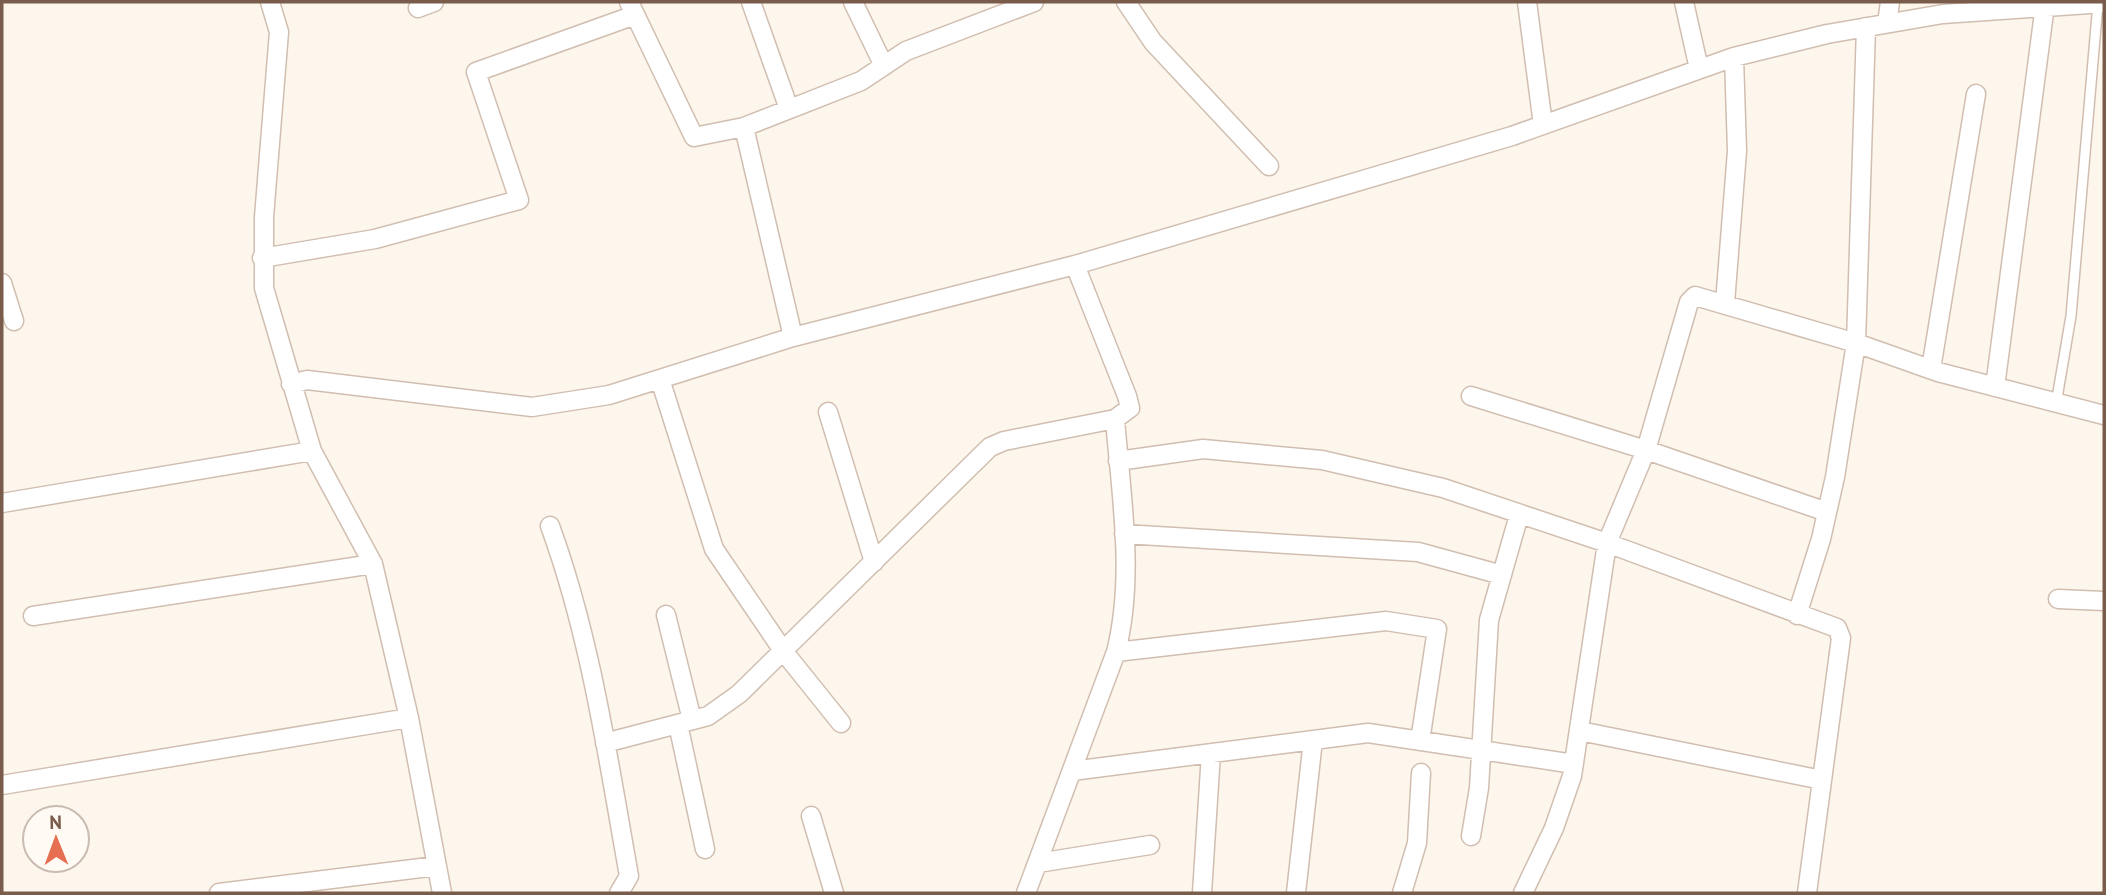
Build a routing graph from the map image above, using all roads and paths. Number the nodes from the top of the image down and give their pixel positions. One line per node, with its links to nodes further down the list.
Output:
1 (270, 2): 22 (street)
2 (751, 2): 18 (street)
3 (853, 2): 15 (street)
4 (1034, 2): 15 (street)
5 (1126, 2): 21 (street)
6 (1527, 2): 19 (street)
7 (1684, 2): 16 (street)
8 (1889, 2): 12 (street)
9 (2100, 2): 10 (street); 34 (lane)
10 (2045, 5): 12 (street); 32 (street)
11 (632, 8): 20 (street); 22 (street)
12 (1887, 23): 13 (street)
13 (1866, 27): 14 (street); 28 (street)
14 (1734, 57): 16 (street); 25 (street)
15 (884, 66): 18 (street)
16 (1699, 69): 19 (street)
17 (1976, 94): 29 (street)
18 (789, 110): 20 (street)
19 (1543, 125): 23 (street)
20 (744, 127): 27 (street)
21 (1269, 166)
22 (262, 258): 31 (street)
23 (1075, 265): 27 (street); 37 (street)
24 (2, 283): 26 (street)
25 (1725, 303): 28 (street); 38 (street)
26 (14, 321)
27 (793, 337): 30 (street)
28 (1856, 344): 29 (street); 42 (street)
29 (1931, 369): 32 (street)
30 (660, 379): 31 (street); 55 (street)
31 (291, 384): 39 (street)
32 (1995, 387): 34 (street)
33 (1471, 396): 38 (street)
34 (2056, 404): 36 (street)
35 (828, 412): 47 (street)
36 (2104, 415)
37 (1115, 419): 40 (street); 47 (street)
38 (1646, 450): 42 (street); 46 (street)
39 (312, 451): 41 (street); 48 (street)
40 (1118, 461): 43 (street); 45 (street)
41 (2, 503)
42 (1827, 512): 53 (street)
43 (1519, 516): 46 (street); 49 (street)
44 (550, 526): 63 (street)
45 (1124, 534): 49 (street); 56 (street)
46 (1607, 543): 53 (street); 60 (street)
47 (874, 562): 55 (street)
48 (373, 564): 54 (street); 57 (street)
49 (1502, 575): 64 (street)
50 (2058, 599): 51 (street)
51 (2104, 601)
52 (666, 615): 58 (street)
53 (1797, 615): 69 (street)
54 (33, 616)
55 (784, 652): 58 (street); 59 (street)
56 (1116, 652): 62 (street); 67 (street)
57 (409, 718): 70 (street); 76 (street)
58 (685, 722): 63 (street); 74 (street)
59 (841, 723)
60 (1580, 731): 66 (street); 69 (street)
61 (1313, 740): 62 (street); 65 (street); 83 (street)
62 (1420, 741): 64 (street)
63 (605, 743): 79 (street)
64 (1481, 750): 66 (street); 72 (street)
65 (1211, 754): 67 (street); 82 (street)
66 (1574, 764): 85 (street)
67 (1072, 771): 75 (street)
68 (1421, 773): 84 (street)
69 (1822, 780): 86 (street)
70 (2, 785)
71 (811, 816): 80 (street)
72 (1471, 836)
73 (1150, 845): 75 (street)
74 (705, 849)
75 (1038, 863): 81 (street)
76 (437, 866): 77 (street); 78 (street)
77 (219, 893)
78 (442, 893)
79 (619, 893)
80 (834, 893)
81 (1026, 893)
82 (1202, 893)
83 (1296, 893)
84 (1402, 893)
85 (1523, 893)
86 (1807, 893)

